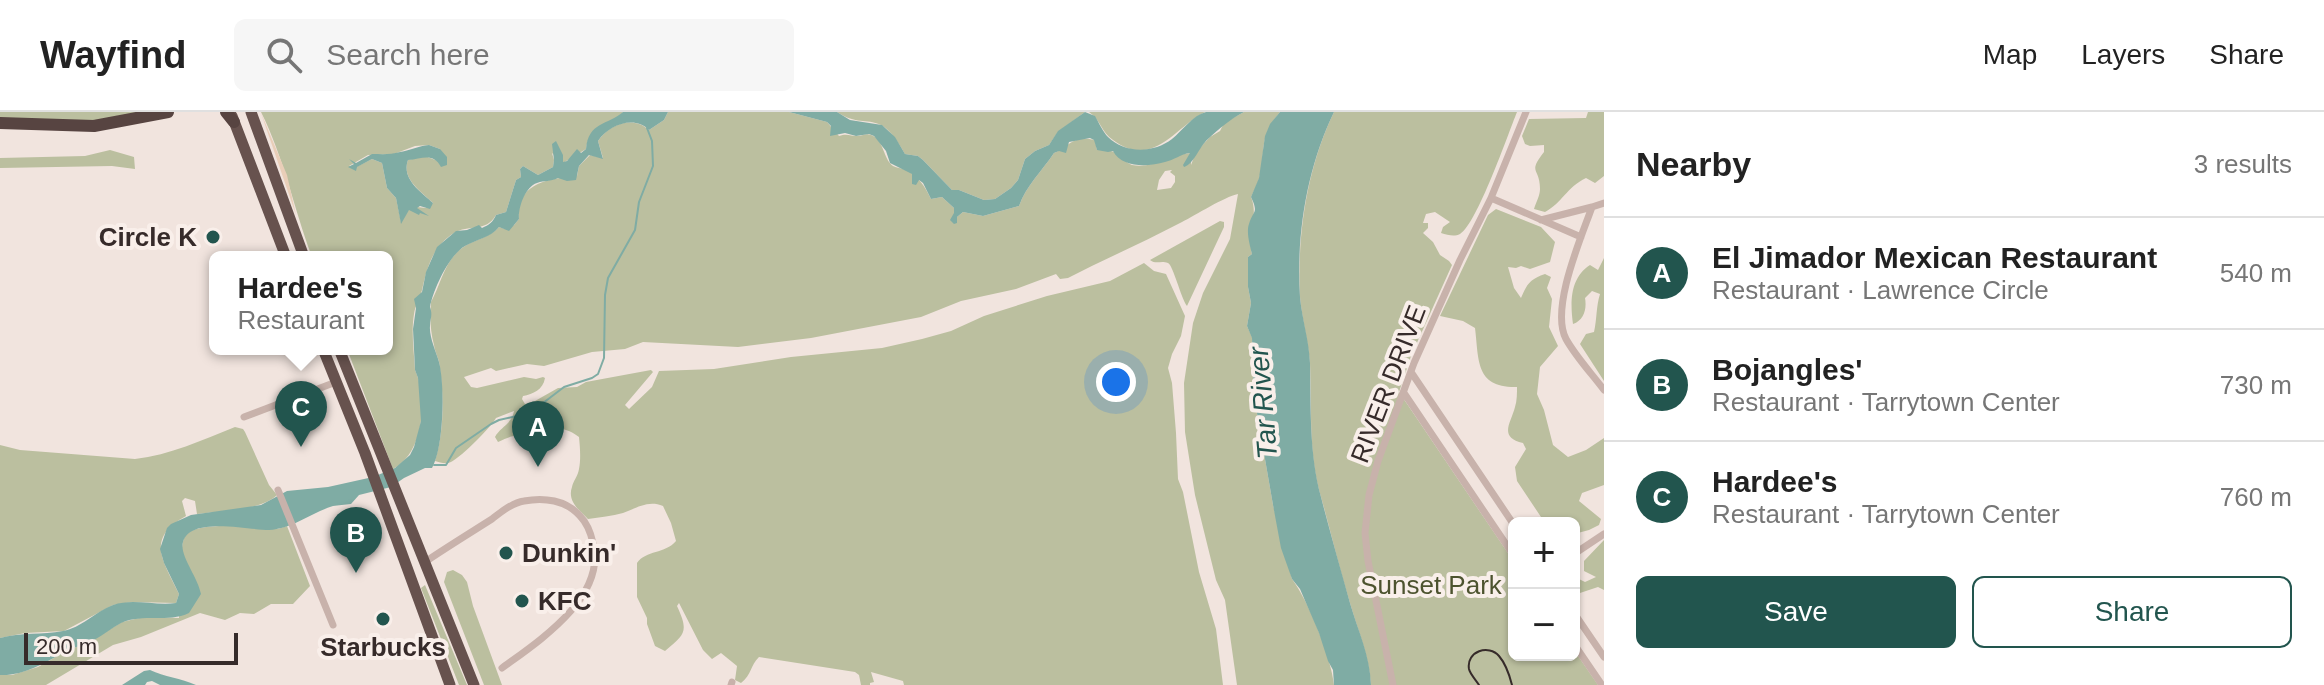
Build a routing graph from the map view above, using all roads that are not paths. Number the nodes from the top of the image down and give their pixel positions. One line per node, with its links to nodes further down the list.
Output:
1 (168, 112): 4 (highway)
2 (251, 112): 13 (highway)
3 (1526, 112): 7 (street, RIVER DRIVE)
4 (152, 114): 6 (highway)
5 (230, 115): 12 (highway)
6 (0, 123)
7 (1491, 198): 10 (street); 16 (street, RIVER DRIVE)
8 (1604, 203): 9 (street)
9 (1592, 207): 10 (street); 11 (street)
10 (1541, 220): 11 (street)
11 (1581, 237): 18 (street)
12 (284, 251)
13 (302, 251)
14 (325, 355): 17 (highway)
15 (341, 355): 26 (highway)
16 (1411, 372): 19 (street, RIVER DRIVE); 22 (street)
17 (336, 382): 20 (street); 32 (highway)
18 (1604, 390)
19 (1404, 393): 24 (street); 34 (street, RIVER DRIVE)
20 (244, 417)
21 (278, 490): 28 (street)
22 (1509, 517)
23 (1604, 534): 25 (street)
24 (1508, 547)
25 (1580, 550)
26 (425, 562): 31 (street); 33 (highway)
27 (1580, 622): 30 (street)
28 (333, 625)
29 (1580, 653): 35 (street)
30 (1604, 657)
31 (502, 668)
32 (450, 685)
33 (474, 685)
34 (1393, 685)
35 (1602, 685)

